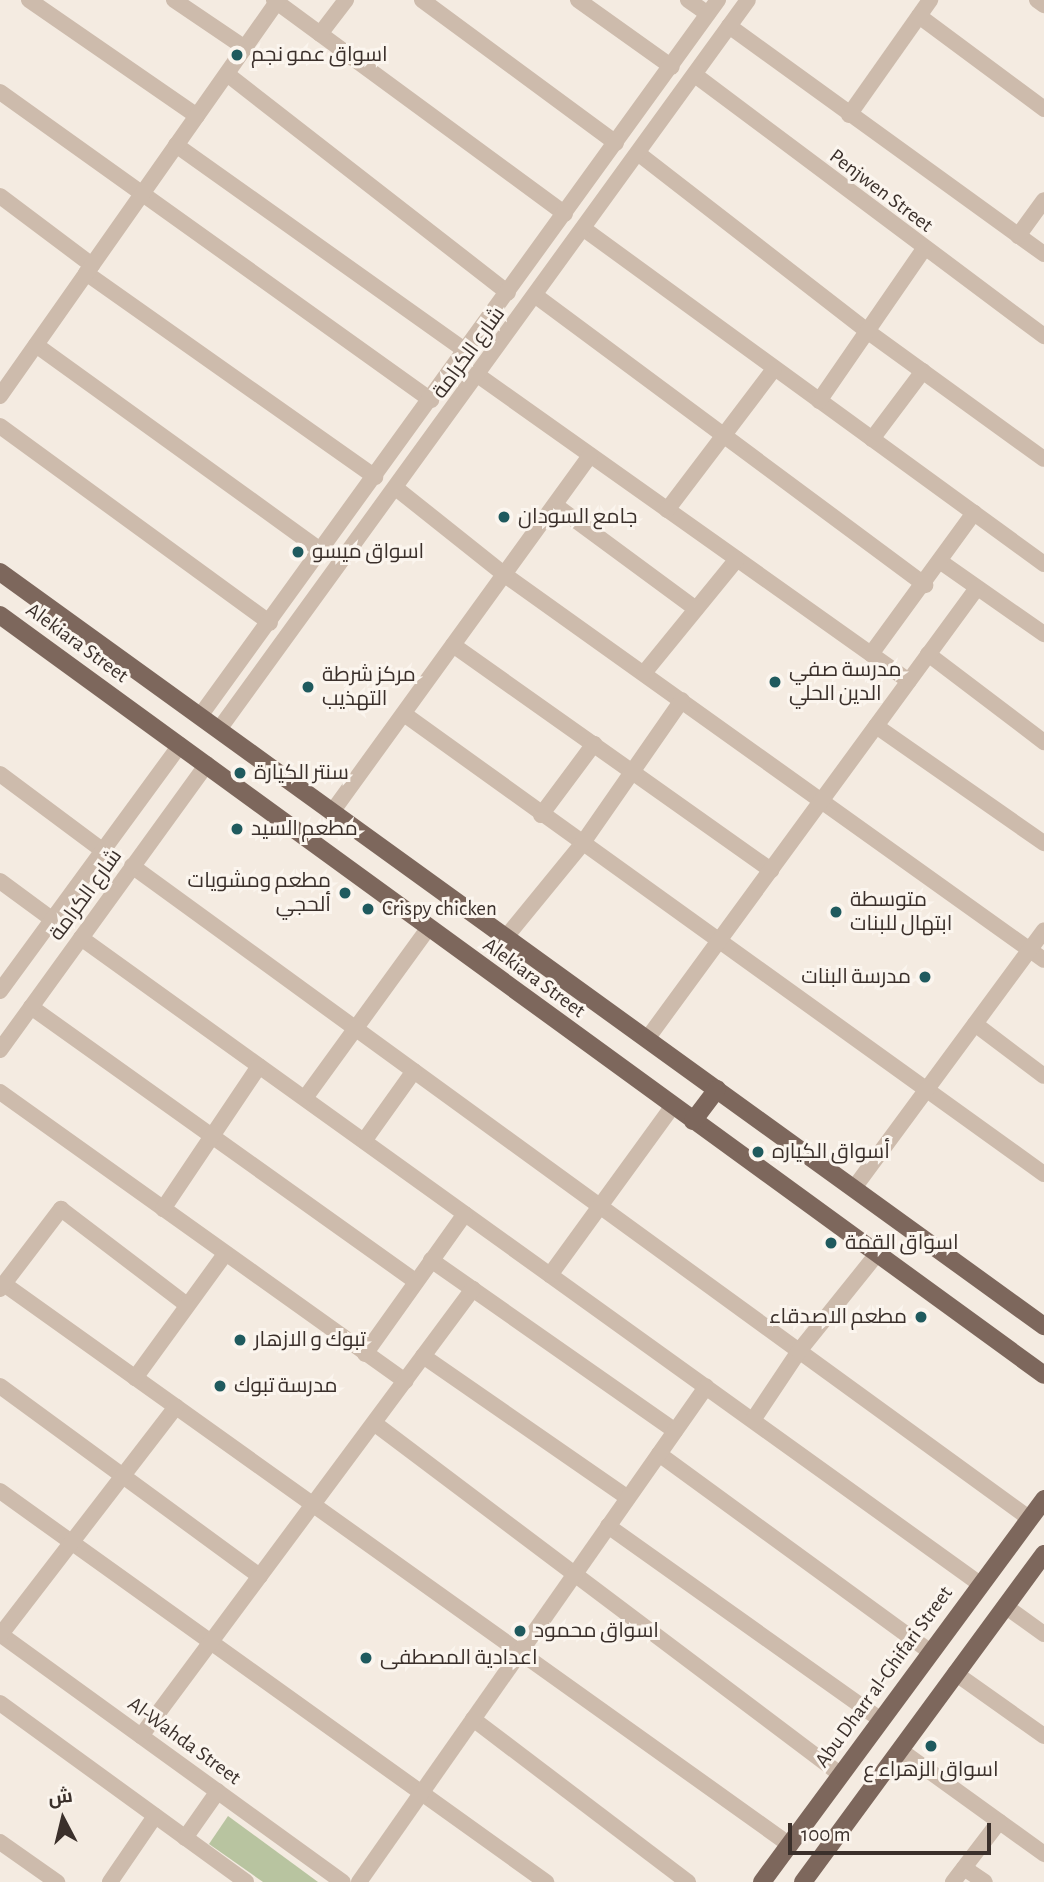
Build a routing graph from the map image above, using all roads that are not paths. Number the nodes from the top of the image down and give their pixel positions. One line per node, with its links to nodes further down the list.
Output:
1 (29, 0): 24 (street)
2 (174, 0): 17 (street)
3 (346, 0): 16 (street)
4 (422, 0): 25 (street)
5 (578, 0): 18 (street)
6 (688, 0): 13 (street)
7 (718, 0): 13 (street, شارع الكرامة)
8 (748, 0): 15 (street, شارع الكرامة)
9 (930, 0): 14 (street)
10 (1037, 0): 12 (street)
11 (276, 1): 16 (street); 17 (street)
12 (1044, 5)
13 (708, 14): 18 (street, شارع الكرامة)
14 (919, 16): 22 (street); 23 (street)
15 (729, 26): 20 (street, شارع الكرامة); 23 (street, Penjwen Street)
16 (320, 34): 31 (street)
17 (244, 48): 19 (street)
18 (672, 67): 25 (street, شارع الكرامة)
19 (227, 74): 24 (street); 37 (street)
20 (695, 75): 27 (street, شارع الكرامة); 34 (street, Penjwen Street)
21 (0, 92): 28 (street)
22 (1044, 109)
23 (849, 115): 33 (street, Penjwen Street)
24 (197, 116): 26 (street)
25 (616, 143): 31 (street, شارع الكرامة)
26 (176, 145): 28 (street); 42 (street)
27 (639, 154): 32 (street, شارع الكرامة); 39 (street)
28 (142, 194): 36 (street); 49 (street)
29 (0, 197): 36 (street)
30 (1044, 200): 33 (street)
31 (565, 214): 37 (street, شارع الكرامة)
32 (584, 229): 38 (street, شارع الكرامة); 43 (street)
33 (1018, 236): 35 (street, Penjwen Street)
34 (923, 249): 39 (street); 40 (street, Penjwen Street)
35 (1044, 254)
36 (89, 269): 41 (street); 56 (street)
37 (508, 293): 42 (street, شارع الكرامة)
38 (536, 296): 45 (street, شارع الكرامة); 52 (street)
39 (867, 331): 44 (street); 50 (street)
40 (1044, 336)
41 (36, 345): 48 (street); 61 (street)
42 (466, 351): 46 (street, شارع الكرامة)
43 (774, 369): 50 (street); 52 (street)
44 (923, 371): 53 (street); 55 (street)
45 (479, 376): 47 (street, شارع الكرامة); 54 (street)
46 (445, 380): 47 (street); 49 (street, شارع الكرامة)
47 (466, 393): 57 (street, شارع الكرامة)
48 (0, 396)
49 (431, 400): 56 (street, شارع الكرامة)
50 (819, 401): 53 (street)
51 (0, 426): 71 (street)
52 (724, 437): 59 (street); 67 (street)
53 (872, 439): 60 (street)
54 (590, 456): 58 (street); 59 (street)
55 (1044, 459)
56 (376, 477): 61 (street, شارع الكرامة)
57 (397, 489): 66 (street); 82 (street, شارع الكرامة)
58 (555, 505): 66 (street); 69 (street)
59 (667, 510): 62 (street)
60 (974, 513): 63 (street); 64 (street)
61 (322, 551): 71 (street, شارع الكرامة)
62 (737, 559): 69 (street); 74 (street)
63 (941, 562): 67 (street); 68 (street)
64 (1044, 564)
65 (0, 572): 80 (main road, Alekiara Street)
66 (505, 575): 73 (street); 76 (street)
67 (925, 585): 74 (street)
68 (976, 588): 72 (street); 75 (street)
69 (696, 610): 76 (street)
70 (0, 615): 85 (main road, Alekiara Street)
71 (270, 623): 80 (street, شارع الكرامة)
72 (1044, 634)
73 (453, 645): 79 (street); 84 (street)
74 (871, 654): 77 (street)
75 (928, 654): 77 (street); 83 (street)
76 (644, 673): 78 (street)
77 (909, 681): 81 (street)
78 (682, 701): 87 (street); 89 (street)
79 (404, 714): 90 (street); 91 (street)
80 (200, 716): 82 (main road, Alekiara Street)
81 (876, 726): 89 (street); 92 (street)
82 (220, 728): 90 (main road, Alekiara Street)
83 (1044, 742)
84 (594, 744): 87 (street); 91 (street)
85 (180, 745): 86 (main road, Alekiara Street); 94 (street, شارع الكرامة)
86 (207, 765): 95 (street, شارع الكرامة); 99 (main road, Alekiara Street)
87 (632, 772): 93 (street); 96 (street)
88 (0, 774): 94 (street)
89 (822, 800): 96 (street); 104 (street)
90 (332, 812): 101 (main road, Alekiara Street)
91 (541, 815): 93 (street)
92 (1044, 843)
93 (582, 844): 101 (street); 103 (street)
94 (102, 850): 98 (street, شارع الكرامة)
95 (132, 866): 102 (street, شارع الكرامة); 109 (street)
96 (771, 870): 103 (street)
97 (0, 881): 98 (street)
98 (53, 920): 106 (street, شارع الكرامة)
99 (428, 929): 109 (street); 119 (main road, Alekiara Street)
100 (1044, 930): 104 (street)
101 (506, 937): 110 (main road, Alekiara Street)
102 (81, 938): 107 (street, شارع الكرامة); 112 (street)
103 (718, 943): 110 (street); 115 (street)
104 (1030, 950): 105 (street); 108 (street)
105 (1044, 960)
106 (2, 986)
107 (31, 1007): 111 (street, شارع الكرامة); 121 (street)
108 (975, 1024): 114 (street); 115 (street)
109 (355, 1028): 113 (street); 118 (street)
110 (647, 1039): 116 (main road, Alekiara Street)
111 (0, 1050)
112 (259, 1066): 118 (street); 121 (street)
113 (414, 1071): 122 (street); 125 (street)
114 (1044, 1076)
115 (929, 1087): 123 (street); 124 (street)
116 (717, 1089): 120 (main road); 124 (main road, Alekiara Street)
117 (0, 1093): 126 (street)
118 (305, 1098): 122 (street)
119 (672, 1107): 120 (main road, Alekiara Street); 125 (street)
120 (693, 1121): 129 (main road, Alekiara Street)
121 (211, 1137): 126 (street); 132 (street)
122 (364, 1141): 127 (street)
123 (1044, 1174)
124 (854, 1188): 136 (main road, Alekiara Street)
125 (599, 1206): 131 (street); 137 (street)
126 (163, 1209): 128 (street)
127 (465, 1214): 130 (street); 131 (street)
128 (225, 1254): 135 (street); 138 (street)
129 (877, 1254): 137 (street); 140 (main road, Alekiara Street)
130 (432, 1260): 132 (street); 134 (street)
131 (550, 1275): 144 (street)
132 (416, 1282): 138 (street)
133 (2, 1287): 135 (street); 141 (street)
134 (473, 1289): 139 (street); 148 (street)
135 (187, 1305): 141 (street)
136 (1044, 1326)
137 (799, 1351): 146 (street); 155 (street)
138 (365, 1353): 142 (street)
139 (423, 1356): 142 (street); 152 (street)
140 (1044, 1375)
141 (135, 1378): 145 (street)
142 (405, 1381): 147 (street)
143 (0, 1386): 150 (street)
144 (706, 1387): 146 (street); 148 (street)
145 (176, 1407): 150 (street); 154 (street)
146 (753, 1420): 161 (street)
147 (373, 1423): 154 (street); 159 (street)
148 (675, 1431): 149 (street)
149 (659, 1454): 152 (street); 166 (street)
150 (123, 1475): 157 (street); 160 (street)
151 (0, 1491): 157 (street)
152 (628, 1497): 156 (street)
153 (1044, 1499): 155 (main road, Abu Dharr al-Ghifari Street)
154 (313, 1505): 160 (street); 167 (street)
155 (1030, 1519): 161 (main road, Abu Dharr al-Ghifari Street)
156 (608, 1526): 159 (street); 173 (street)
157 (72, 1542): 163 (street); 165 (street)
158 (1044, 1554): 162 (main road)
159 (575, 1574): 167 (street); 177 (street)
160 (260, 1576): 165 (street)
161 (981, 1584): 166 (main road, Abu Dharr al-Ghifari Street)
162 (1005, 1606): 164 (street); 168 (main road)
163 (1, 1634): 174 (street, Al-Wahda Street)
164 (1044, 1634)
165 (211, 1642): 174 (street); 179 (street)
166 (929, 1651): 169 (main road, Abu Dharr al-Ghifari Street)
167 (519, 1652): 172 (street); 184 (street)
168 (955, 1673): 171 (main road); 175 (street)
169 (906, 1685): 171 (main road); 173 (main road, Abu Dharr al-Ghifari Street)
170 (0, 1703): 180 (street)
171 (932, 1705): 176 (main road)
172 (473, 1719): 179 (street); 193 (street)
173 (881, 1720): 177 (main road, Abu Dharr al-Ghifari Street)
174 (141, 1736): 178 (street, Al-Wahda Street)
175 (1044, 1736)
176 (900, 1750): 181 (street); 195 (main road)
177 (840, 1774): 184 (main road, Abu Dharr al-Ghifari Street)
178 (218, 1791): 182 (street); 190 (street, Al-Wahda Street)
179 (421, 1793): 191 (street); 192 (street)
180 (155, 1816): 182 (street); 188 (street)
181 (999, 1822): 185 (street); 186 (street)
182 (185, 1838): 189 (street)
183 (0, 1842): 187 (street)
184 (790, 1845): 194 (main road, Abu Dharr al-Ghifari Street)
185 (1044, 1854)
186 (964, 1868): 196 (street); 197 (street)
187 (57, 1882)
188 (110, 1882)
189 (246, 1882)
190 (343, 1882)
191 (359, 1882)
192 (546, 1882)
193 (688, 1882)
194 (762, 1882)
195 (803, 1882)
196 (953, 1882)
197 (985, 1882)

